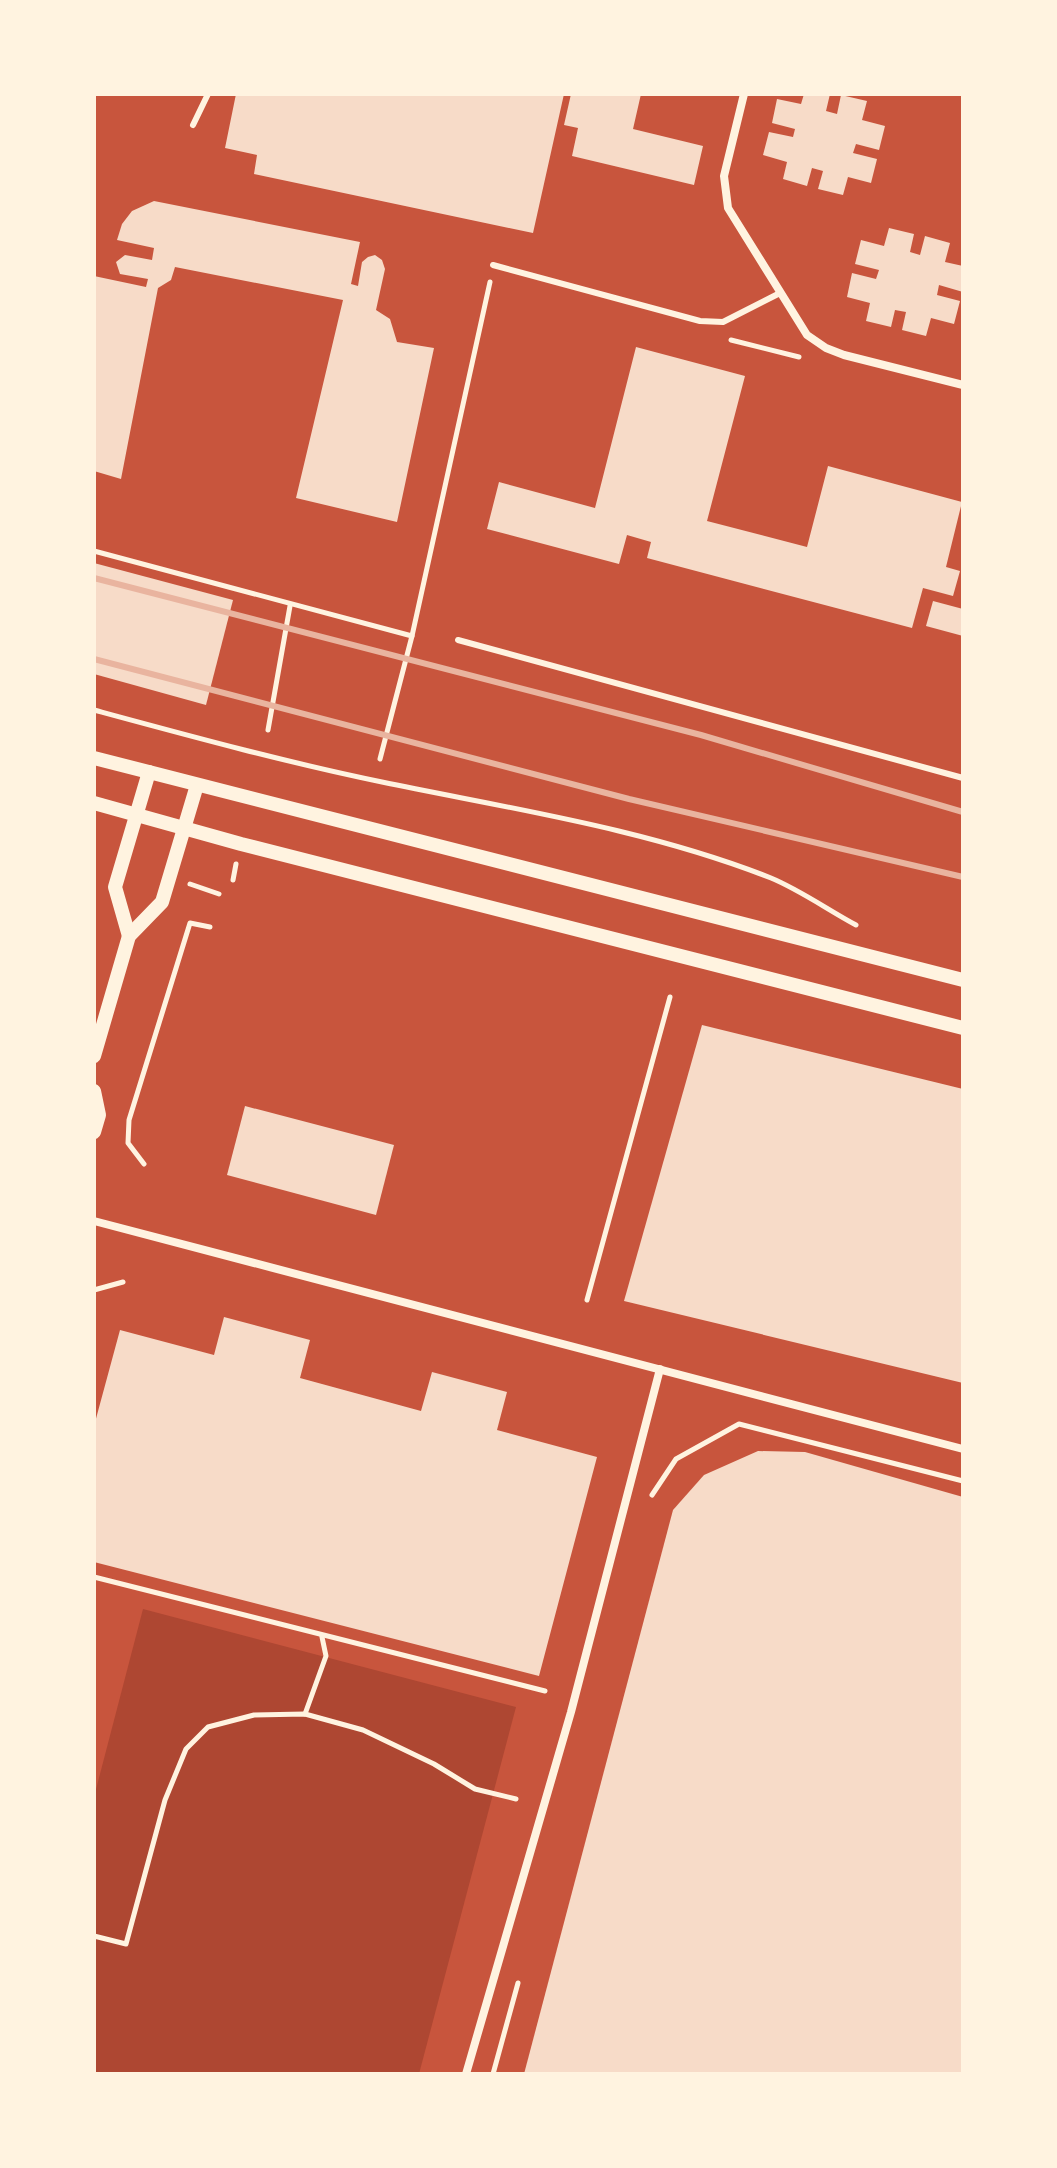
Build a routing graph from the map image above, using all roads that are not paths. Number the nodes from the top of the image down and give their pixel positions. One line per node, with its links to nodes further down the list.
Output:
1 (208, 94): 3 (lane)
2 (744, 94): 5 (street)
3 (193, 125)
4 (493, 265): 5 (lane)
5 (780, 293): 6 (street)
6 (963, 385)
7 (458, 640): 10 (lane)
8 (94, 758): 9 (street)
9 (149, 772): 11 (street); 13 (street)
10 (963, 778)
11 (197, 785): 14 (street); 16 (street)
12 (94, 803): 13 (street)
13 (137, 815): 14 (street); 15 (street)
14 (184, 829): 15 (street); 17 (street)
15 (129, 936): 18 (street)
16 (963, 980)
17 (963, 1028)
18 (94, 1056)
19 (94, 1091): 20 (street)
20 (94, 1132)
21 (94, 1221): 22 (street)
22 (660, 1369): 23 (street); 24 (street)
23 (963, 1449)
24 (466, 2074)

